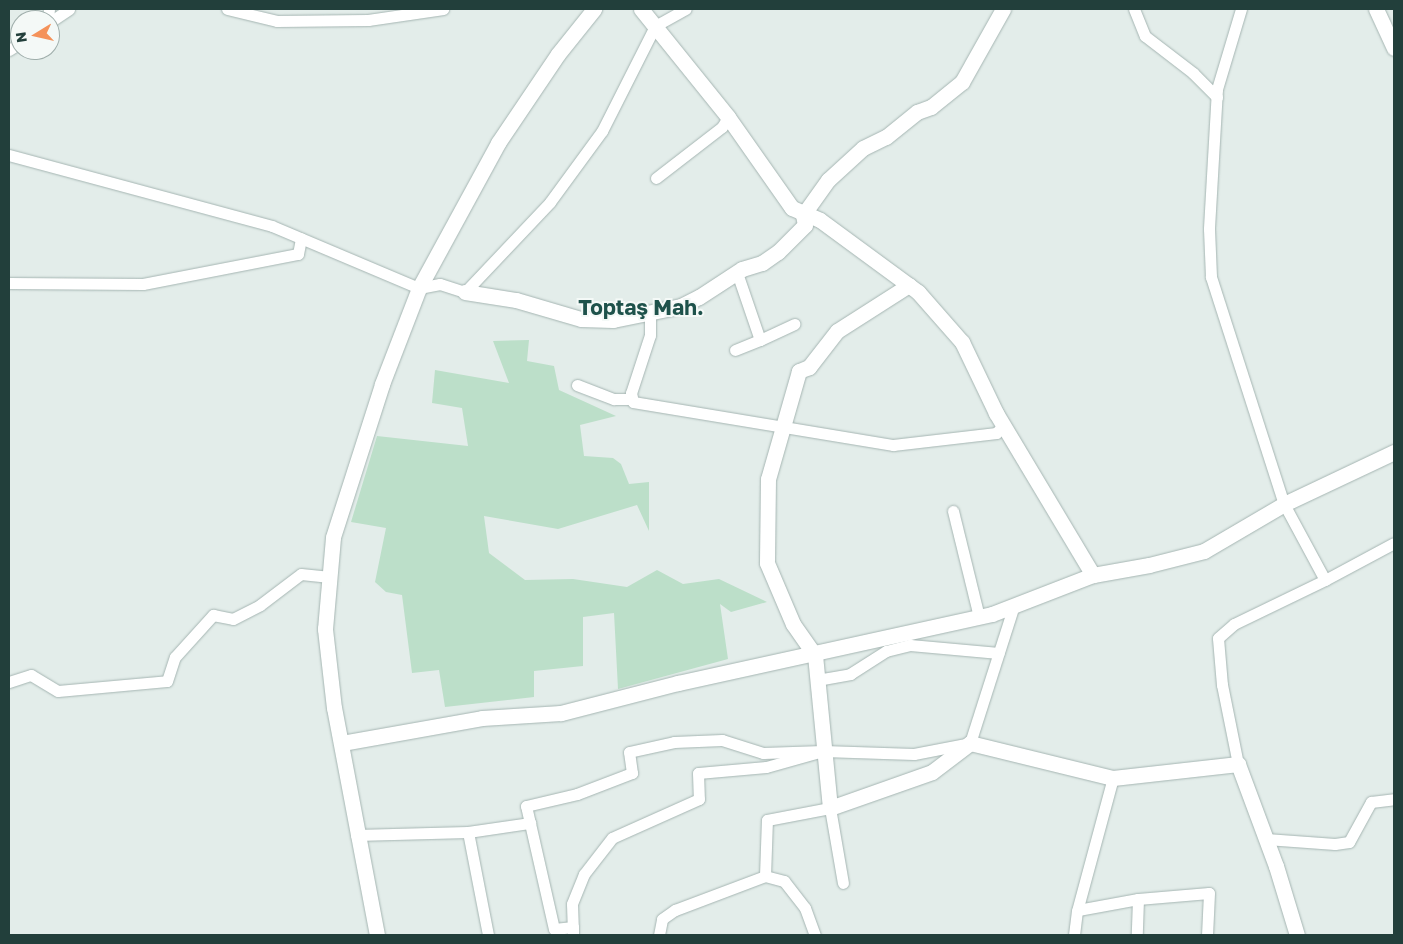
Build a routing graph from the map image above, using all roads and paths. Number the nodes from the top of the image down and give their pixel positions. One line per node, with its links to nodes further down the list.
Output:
1 (226, 9): 2 (street)
2 (443, 9)
3 (594, 9): 21 (street)
4 (642, 9): 10 (street)
5 (686, 9): 10 (street)
6 (1003, 9): 16 (street)
7 (1134, 9): 12 (street)
8 (1241, 9): 12 (street)
9 (1376, 9): 11 (street)
10 (654, 26): 13 (street); 22 (street)
11 (1394, 48)
12 (1217, 97): 32 (street)
13 (728, 117): 15 (street); 16 (street)
14 (9, 155): 17 (street)
15 (656, 178)
16 (803, 216): 18 (street); 20 (street)
17 (301, 238): 19 (street); 21 (street)
18 (737, 273): 23 (street); 25 (street)
19 (9, 283)
20 (909, 286): 29 (street); 30 (street)
21 (418, 288): 22 (street); 36 (street)
22 (465, 292): 23 (street)
23 (650, 313): 28 (street)
24 (795, 324): 25 (street)
25 (760, 340): 26 (street)
26 (735, 350)
27 (577, 386): 28 (street)
28 (631, 399): 30 (street)
29 (1004, 426): 30 (street); 35 (street)
30 (782, 427): 41 (street)
31 (1394, 452): 32 (street)
32 (1284, 504): 35 (street); 37 (street)
33 (952, 511): 39 (street)
34 (1392, 548): 37 (street)
35 (1093, 575): 38 (street)
36 (330, 576): 43 (street); 44 (street)
37 (1325, 580): 47 (street)
38 (1014, 605): 39 (street); 40 (street)
39 (979, 617): 41 (street)
40 (999, 653): 42 (street); 45 (street)
41 (815, 655): 42 (street); 44 (street)
42 (817, 680): 46 (street)
43 (9, 682)
44 (342, 743): 53 (street)
45 (970, 743): 46 (street); 48 (street); 50 (street)
46 (823, 751): 50 (street); 51 (street); 59 (street)
47 (1238, 764): 48 (street); 54 (street)
48 (1112, 778): 58 (street)
49 (1394, 799): 54 (street)
50 (830, 808): 55 (street); 56 (street)
51 (530, 823): 52 (street); 59 (street)
52 (468, 832): 53 (street); 61 (street)
53 (356, 835): 60 (street)
54 (1266, 839): 67 (street)
55 (766, 876): 62 (street); 63 (street)
56 (843, 883)
57 (1138, 899): 58 (street); 65 (street); 66 (street)
58 (1078, 910): 64 (street)
59 (573, 931)
60 (377, 935)
61 (488, 935)
62 (659, 935)
63 (815, 935)
64 (1074, 935)
65 (1138, 935)
66 (1207, 935)
67 (1297, 935)

